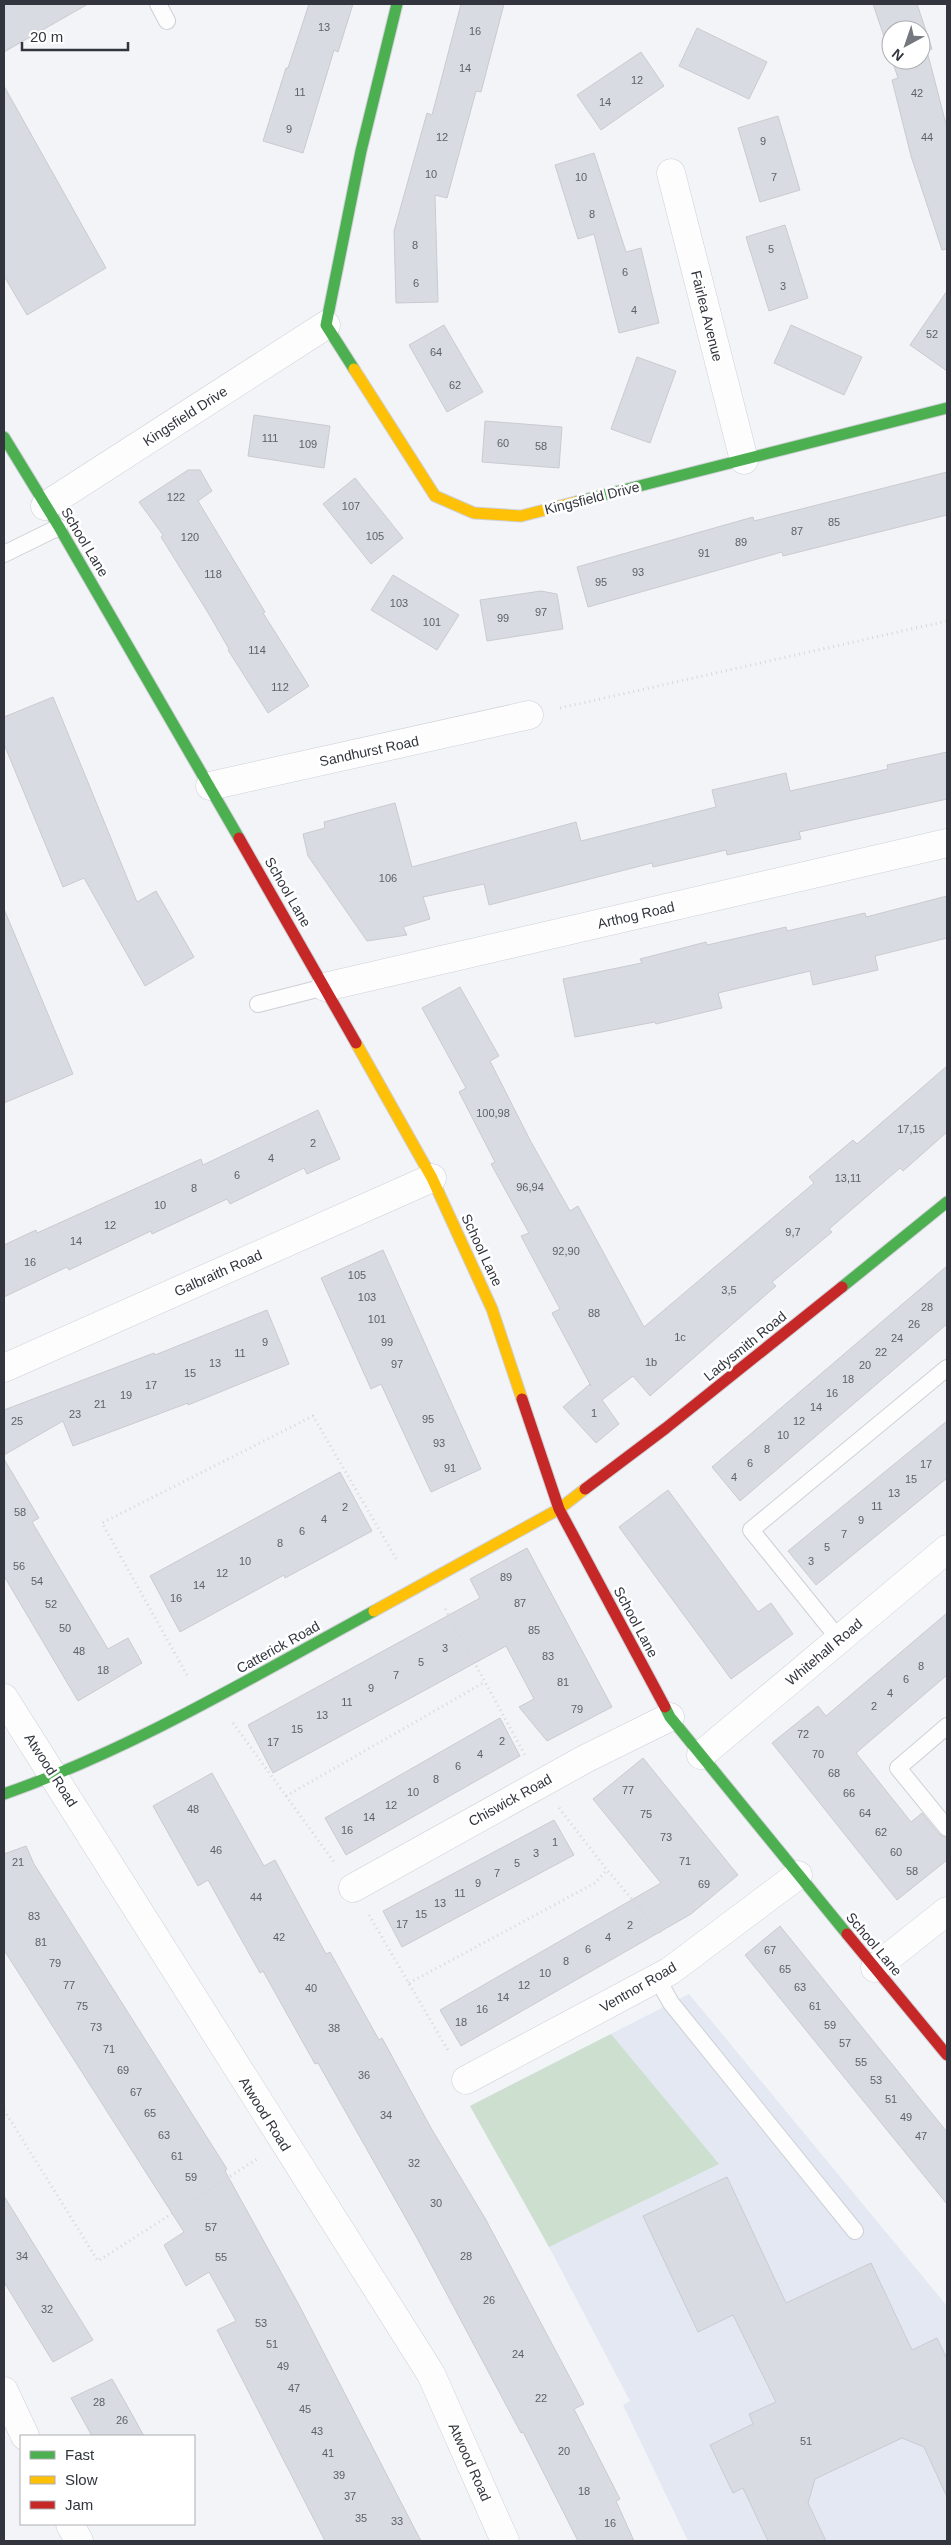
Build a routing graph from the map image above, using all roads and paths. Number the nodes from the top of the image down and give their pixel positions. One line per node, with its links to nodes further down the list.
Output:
1 (158, 4): 3 (lane)
2 (396, 4): 5 (street)
3 (166, 21)
4 (671, 173): 8 (street, Fairlea Avenue)
5 (326, 325): 8 (street, Kingsfield Drive); 9 (street, Kingsfield Drive)
6 (947, 408): 8 (street, Kingsfield Drive)
7 (4, 437): 9 (street, School Lane)
8 (744, 460)
9 (52, 516): 10 (lane); 13 (street, School Lane)
10 (4, 554)
11 (947, 621): 12 (path)
12 (529, 715): 13 (street, Sandhurst Road)
13 (210, 786): 15 (street, School Lane)
14 (947, 843): 15 (street, Arthog Road)
15 (325, 987): 16 (lane); 17 (street, School Lane)
16 (258, 1004)
17 (432, 1178): 19 (street, Galbraith Road); 21 (street, School Lane)
18 (947, 1202): 21 (street, Ladysmith Road)
19 (4, 1368)
20 (947, 1368): 25 (lane)
21 (559, 1509): 23 (street, Catterick Road); 29 (street, School Lane)
22 (947, 1549): 25 (street, Whitehall Road)
23 (429, 1580): 24 (street, Catterick Road); 26 (path)
24 (414, 1589): 28 (street, Catterick Road); 28 (path)
25 (839, 1639): 31 (street, Whitehall Road)
26 (485, 1682): 33 (path); 35 (path)
27 (4, 1698): 32 (street, Atwood Road)
28 (203, 1704): 32 (street, Catterick Road)
29 (670, 1717): 31 (street, School Lane); 33 (street, Chiswick Road)
30 (947, 1726): 36 (lane)
31 (701, 1755): 38 (street, School Lane)
32 (56, 1776): 34 (street, Catterick Road); 48 (street, Atwood Road)
33 (540, 1784): 37 (path); 39 (street, Chiswick Road)
34 (4, 1794)
35 (286, 1796)
36 (947, 1828)
37 (607, 1870): 41 (path); 44 (path)
38 (798, 1875): 41 (street, Ventnor Road); 42 (street, School Lane)
39 (353, 1888)
40 (947, 1911): 42 (street)
41 (684, 1960): 43 (street, Ventnor Road)
42 (875, 1968): 45 (street, School Lane)
43 (657, 1978): 46 (street, Ventnor Road); 49 (lane)
44 (408, 1982)
45 (947, 2055)
46 (466, 2080)
47 (4, 2110): 48 (path)
48 (283, 2142): 54 (street, Atwood Road)
49 (855, 2231)
50 (4, 2391): 51 (street)
51 (26, 2435)
52 (71, 2525): 53 (street)
53 (79, 2541)
54 (505, 2541)

